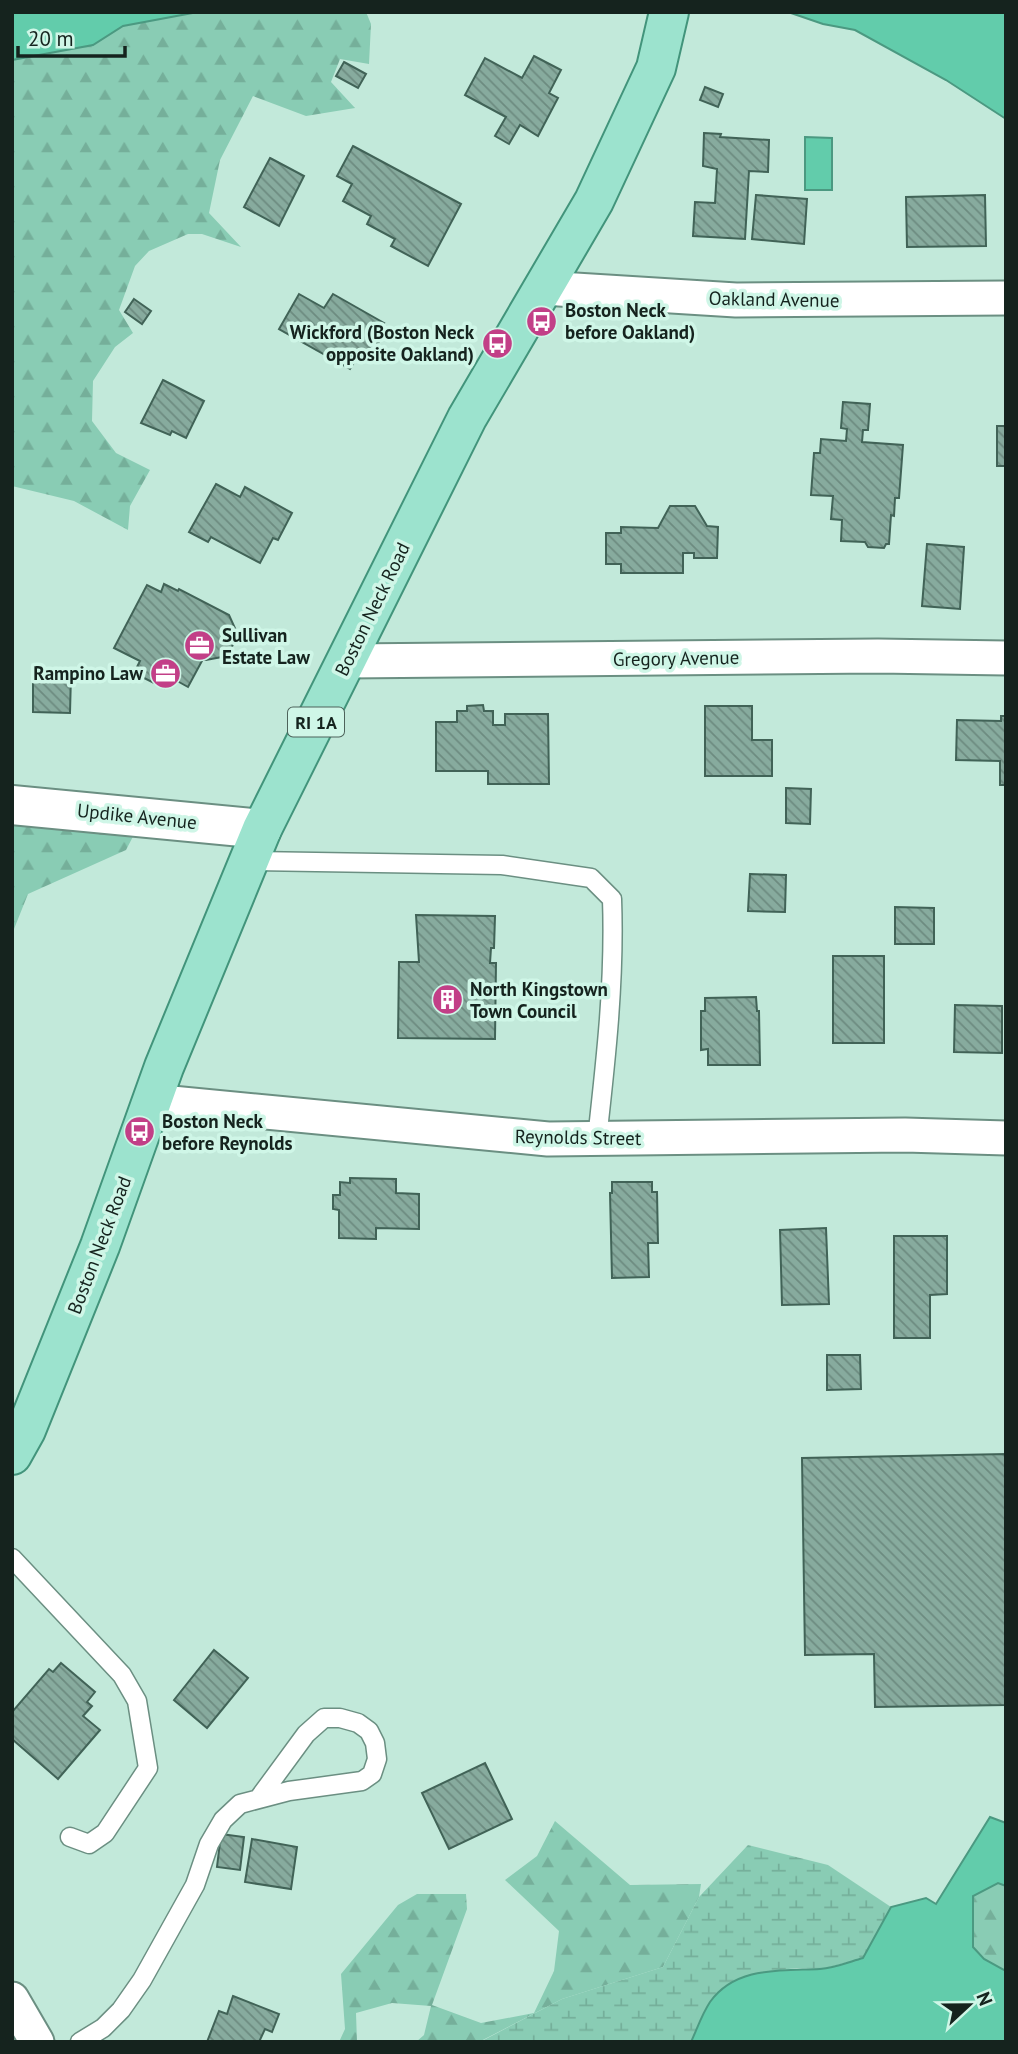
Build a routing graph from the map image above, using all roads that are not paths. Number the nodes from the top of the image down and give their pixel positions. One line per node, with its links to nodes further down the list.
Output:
1 (669, 12): 2 (main road, Boston Neck Road / RI 1A)
2 (543, 288): 3 (street, Oakland Avenue); 5 (main road, Boston Neck Road / RI 1A)
3 (1006, 298)
4 (1006, 658): 5 (street, Gregory Avenue)
5 (347, 662): 7 (main road, Boston Neck Road / RI 1A)
6 (12, 805): 7 (street, Updike Avenue)
7 (255, 845): 8 (main road, Boston Neck Road / RI 1A); 10 (lane)
8 (151, 1101): 10 (street, Reynolds Street); 11 (main road, Boston Neck Road / RI 1A)
9 (1006, 1138): 10 (street, Reynolds Street)
10 (597, 1139)
11 (12, 1455)
12 (12, 1558): 14 (lane)
13 (259, 1798): 13 (lane); 17 (lane)
14 (69, 1837)
15 (12, 1999): 16 (street)
16 (37, 2042)
17 (80, 2042)

